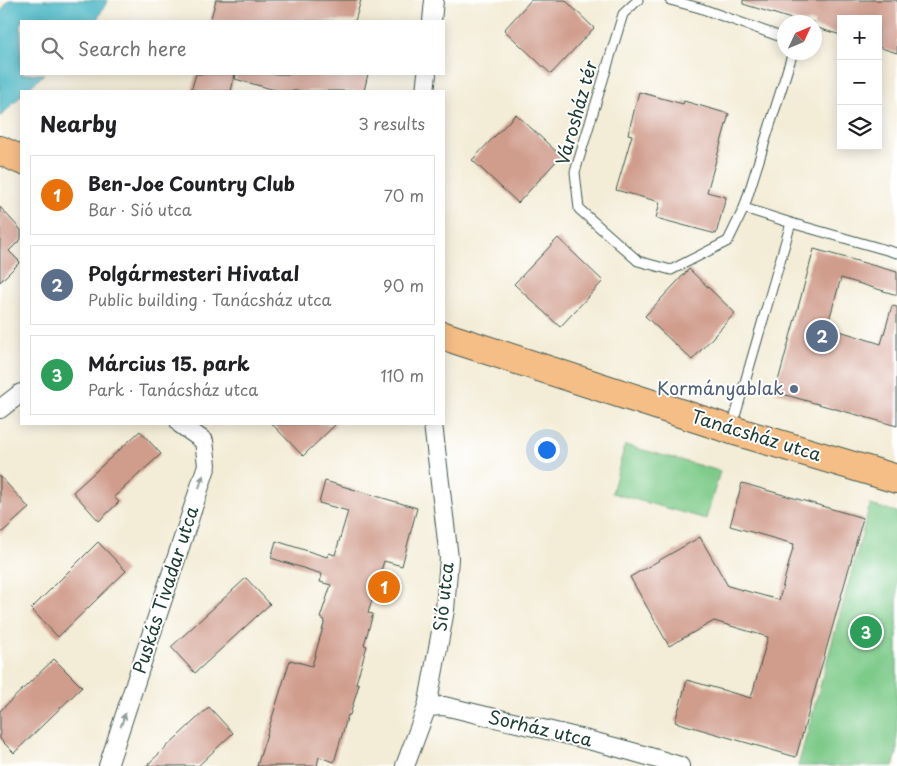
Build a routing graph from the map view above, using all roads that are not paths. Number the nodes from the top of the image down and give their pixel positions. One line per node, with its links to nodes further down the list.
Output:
1 (434, 0): 4 (street)
2 (638, 0): 11 (lane, Városház tér)
3 (670, 0): 5 (lane)
4 (432, 20)
5 (777, 36)
6 (791, 60): 11 (lane, Városház tér)
7 (427, 75): 8 (street)
8 (425, 90)
9 (0, 150): 10 (main road)
10 (20, 160)
11 (744, 208): 12 (lane)
12 (791, 222): 13 (lane); 19 (lane)
13 (897, 253)
14 (445, 336): 19 (main road, Tanácsház utca)
15 (20, 394): 16 (street)
16 (0, 409)
17 (181, 425): 22 (street, Puskás Tivadar utca, one-way to 17)
18 (433, 425): 21 (street, Sió utca)
19 (732, 430): 20 (main road, Tanácsház utca)
20 (897, 479)
21 (427, 707): 23 (street, Sió utca); 24 (street, Sorház utca)
22 (108, 766)
23 (406, 766)
24 (680, 766)

